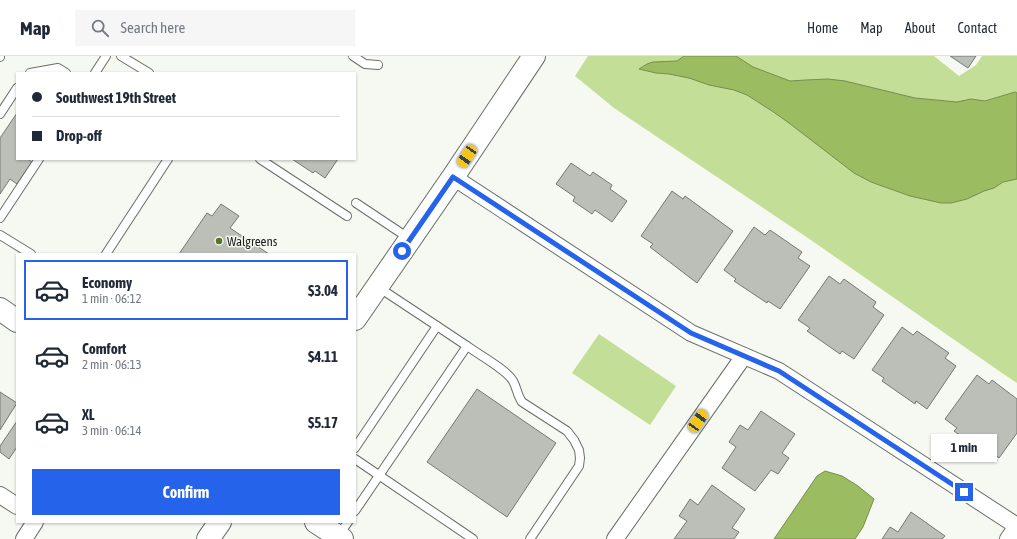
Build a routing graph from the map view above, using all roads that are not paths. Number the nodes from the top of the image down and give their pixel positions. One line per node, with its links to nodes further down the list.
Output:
1 (106, 56): 8 (lane)
2 (122, 56): 9 (lane)
3 (353, 56): 5 (lane)
4 (534, 56): 15 (street)
5 (378, 65)
6 (36, 72): 7 (lane)
7 (64, 72)
8 (96, 72)
9 (147, 72)
10 (16, 90): 11 (lane)
11 (0, 114)
12 (37, 160): 18 (lane)
13 (167, 160): 22 (lane)
14 (262, 160): 17 (lane)
15 (453, 177): 20 (street); 29 (street)
16 (356, 203): 20 (lane)
17 (347, 216)
18 (0, 218)
19 (0, 235): 21 (lane)
20 (410, 240): 23 (street)
21 (29, 253)
22 (107, 253)
23 (377, 286): 25 (street); 27 (lane)
24 (0, 309): 26 (street)
25 (356, 318)
26 (16, 320)
27 (437, 326): 28 (lane); 30 (lane)
28 (467, 346): 32 (lane); 43 (lane)
29 (744, 356): 44 (street); 45 (street)
30 (356, 447)
31 (356, 461): 32 (lane)
32 (379, 475): 35 (lane); 42 (lane)
33 (0, 494): 34 (street)
34 (16, 505)
35 (356, 510)
36 (34, 523): 40 (street)
37 (219, 523): 41 (street)
38 (318, 523): 39 (street)
39 (343, 533)
40 (24, 539)
41 (208, 539)
42 (473, 539)
43 (530, 539)
44 (615, 539)
45 (1008, 539)

